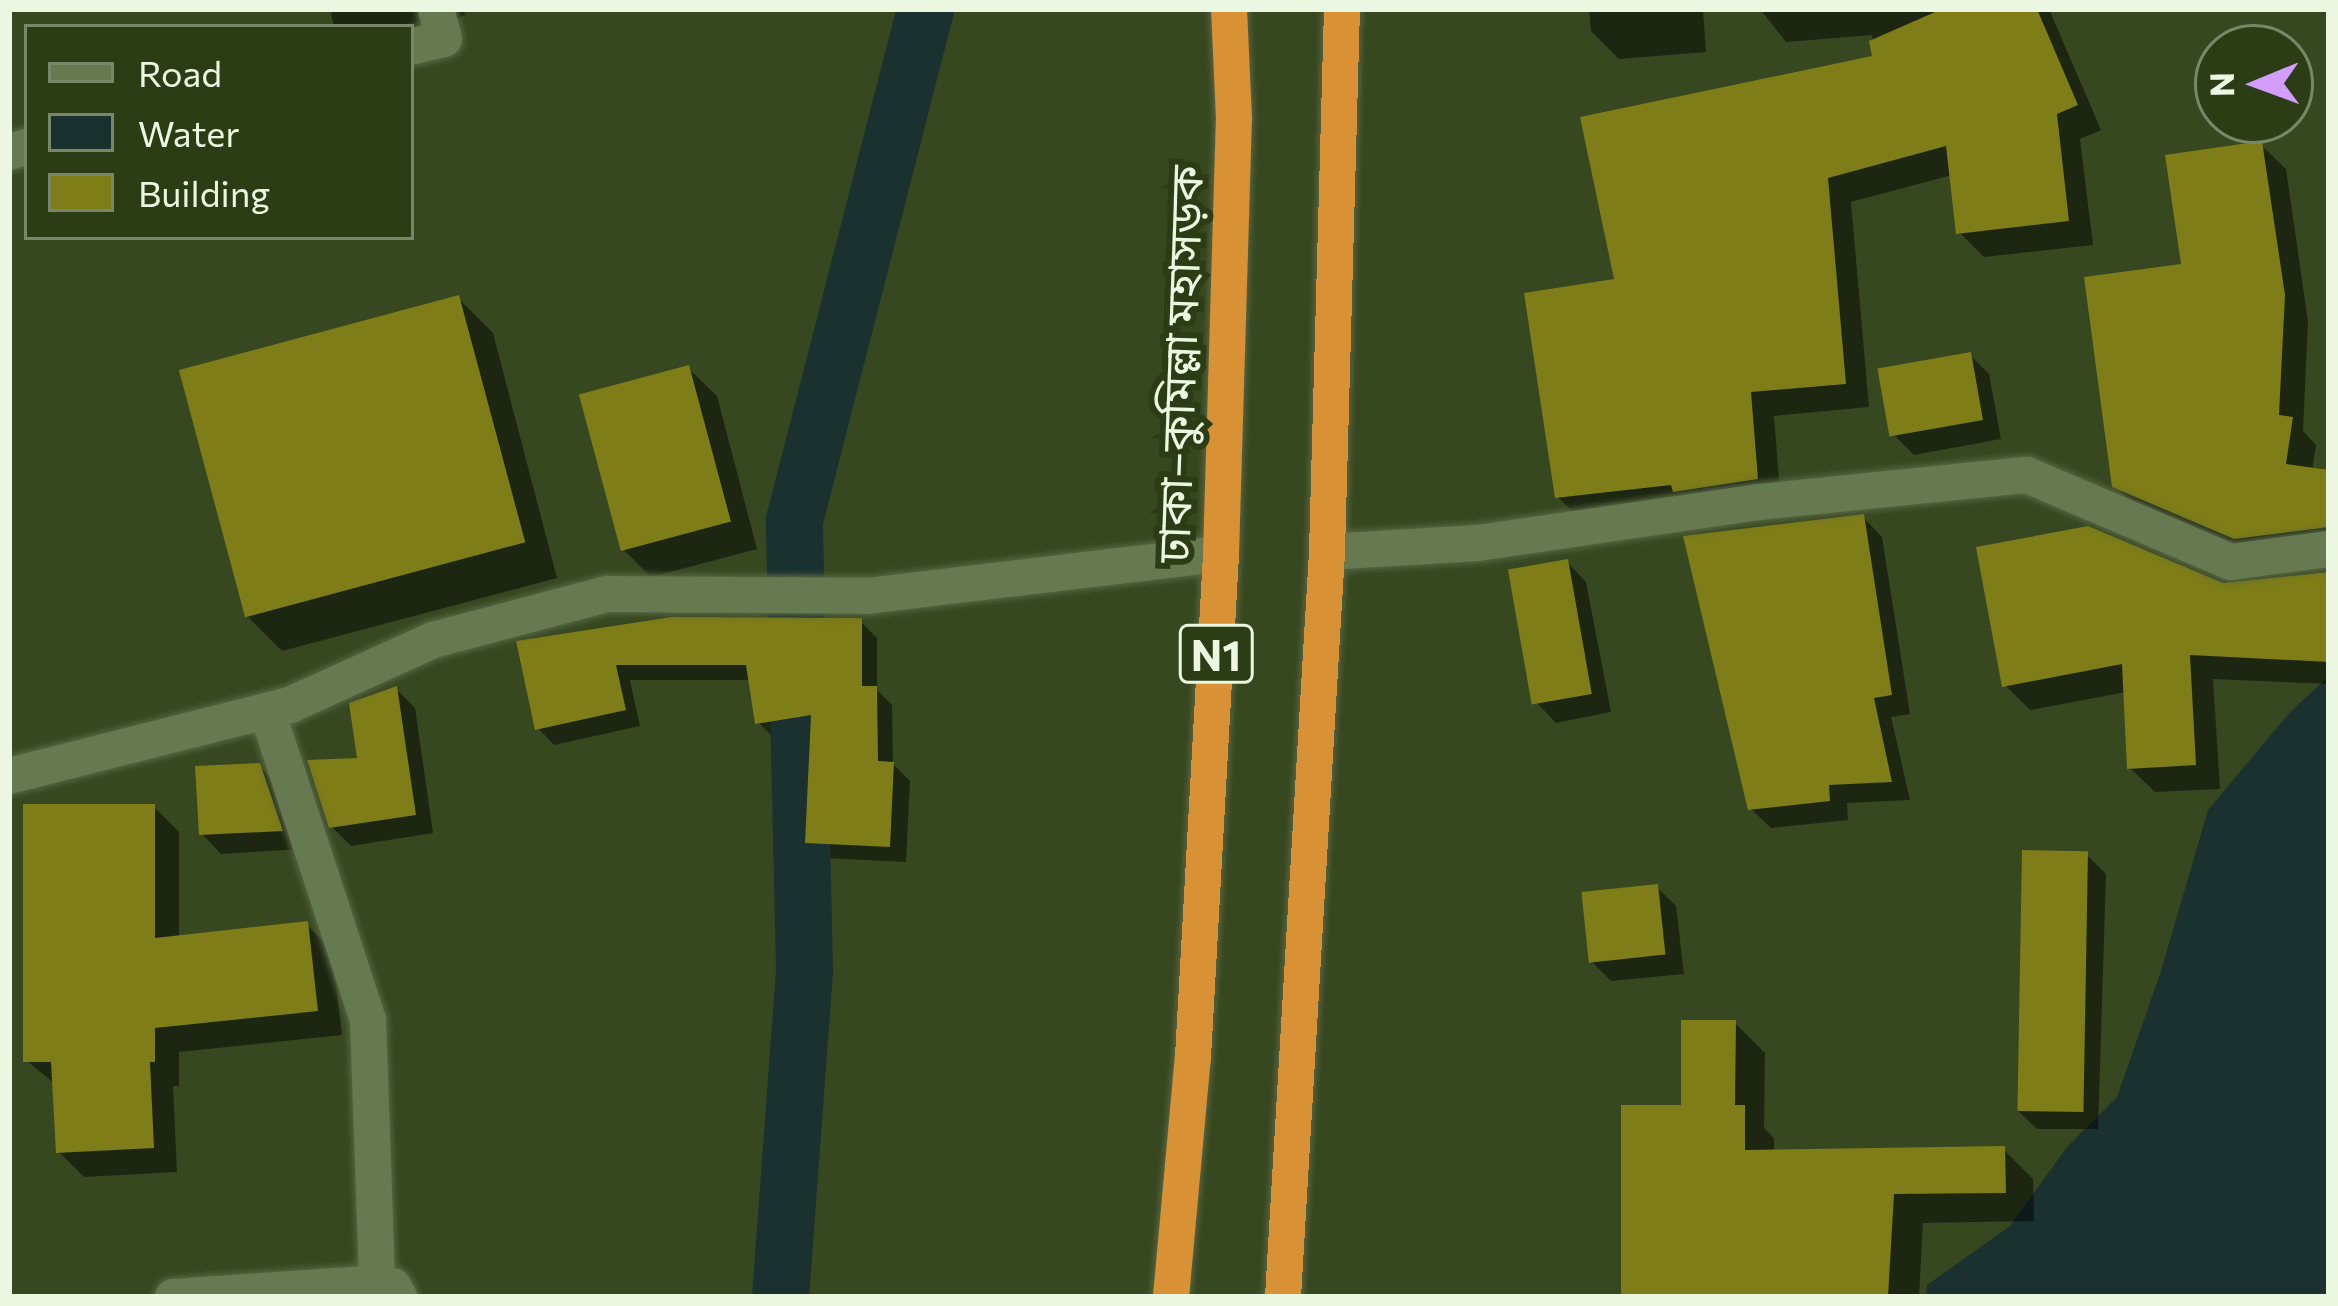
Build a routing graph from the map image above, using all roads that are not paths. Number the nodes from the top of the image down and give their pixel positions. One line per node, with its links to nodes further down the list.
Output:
1 (436, 9): 4 (street)
2 (1229, 9): 7 (highway, ঢাকা–কুমিল্লা মহাসড়ক / N1)
3 (1342, 9): 6 (highway, N1)
4 (414, 46)
5 (2329, 549): 6 (street)
6 (1327, 552): 13 (highway, N1)
7 (1221, 554): 8 (street); 12 (highway, ঢাকা–কুমিল্লা মহাসড়ক / N1)
8 (267, 711): 9 (street); 10 (street)
9 (9, 776)
10 (388, 1290): 11 (street)
11 (173, 1297)
12 (1171, 1297)
13 (1283, 1297)

